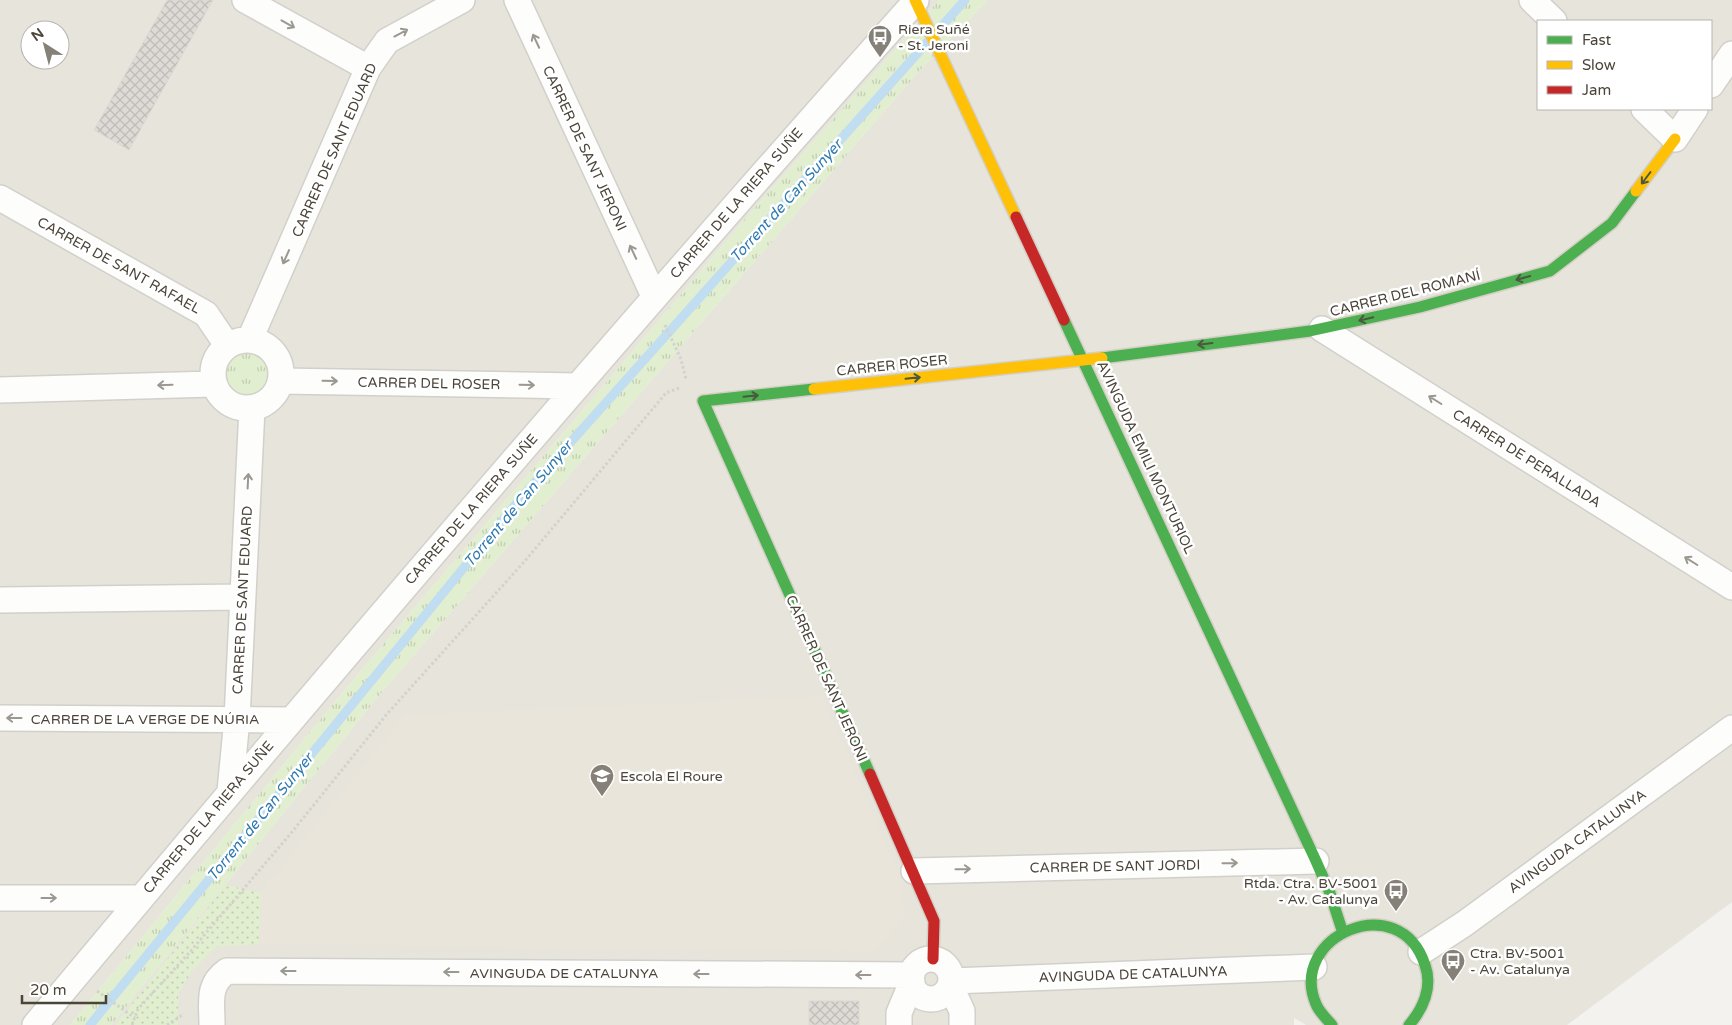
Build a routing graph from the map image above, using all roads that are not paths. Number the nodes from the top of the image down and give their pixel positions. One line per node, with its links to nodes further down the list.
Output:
1 (245, 0): 8 (street, one-way to 8)
2 (462, 0): 8 (street, CARRER DE SANT EDUARD, one-way to 2)
3 (517, 0): 14 (street, CARRER DE SANT JERONI, one-way to 3)
4 (1532, 0): 6 (street)
5 (917, 5): 14 (street, CARRER DE LA RIERA SUÑE); 17 (street, AVINGUDA EMILI MONTURIOL)
6 (1553, 20)
7 (1732, 54): 9 (street)
8 (368, 68): 16 (street, CARRER DE SANT EDUARD, one-way to 16)
9 (1712, 84)
10 (1645, 110): 12 (street)
11 (1694, 110): 12 (street)
12 (1675, 139): 15 (street, CARRER DEL ROMANÍ, one-way to 15)
13 (0, 198): 16 (street, CARRER DE SANT RAFAEL)
14 (658, 308): 20 (street, CARRER DE LA RIERA SUÑE)
15 (1322, 329): 17 (street, CARRER DEL ROMANÍ, one-way to 17); 24 (street, CARRER DE PERALLADA, one-way to 15)
16 (239, 342): 18 (street); 19 (street)
17 (1084, 360): 22 (street, CARRER ROSER, one-way to 17); 32 (street, AVINGUDA EMILI MONTURIOL)
18 (281, 381): 20 (street, CARRER DEL ROSER, one-way to 20); 23 (street)
19 (213, 384): 21 (street, one-way to 21); 23 (street)
20 (578, 386): 29 (street, CARRER DE LA RIERA SUÑE)
21 (0, 390)
22 (703, 401): 33 (street, CARRER DE SANT JERONI)
23 (252, 408): 25 (street, CARRER DE SANT EDUARD, one-way to 23)
24 (1732, 587)
25 (242, 597): 26 (street); 28 (street, CARRER DE SANT EDUARD)
26 (0, 600)
27 (0, 718): 28 (street, CARRER DE LA VERGE DE NÚRIA, one-way to 27)
28 (237, 719): 29 (street, CARRER DE LA VERGE DE NÚRIA); 31 (street, CARRER DE SANT EDUARD)
29 (290, 720): 31 (street, CARRER DE LA RIERA SUÑE)
30 (1732, 728): 37 (street, AVINGUDA CATALUNYA)
31 (230, 791): 35 (street, CARRER DE LA RIERA SUÑE)
32 (1316, 861): 33 (street, CARRER DE SANT JORDI, one-way to 32); 36 (street, AVINGUDA EMILI MONTURIOL)
33 (914, 870): 38 (street, CARRER DE SANT JERONI)
34 (0, 898): 35 (street, one-way to 35)
35 (141, 898): 42 (street, CARRER DE LA RIERA SUÑE)
36 (1342, 930): 37 (street); 39 (street)
37 (1421, 952): 47 (street)
38 (933, 959): 40 (street); 41 (street)
39 (1314, 967): 41 (street, AVINGUDA DE CATALUNYA); 46 (street)
40 (912, 978): 41 (street); 43 (street, AVINGUDA DE CATALUNYA, one-way to 43); 44 (street)
41 (951, 983): 45 (street)
42 (35, 1025)
43 (212, 1025)
44 (899, 1025)
45 (962, 1025)
46 (1332, 1025)
47 (1409, 1025)

